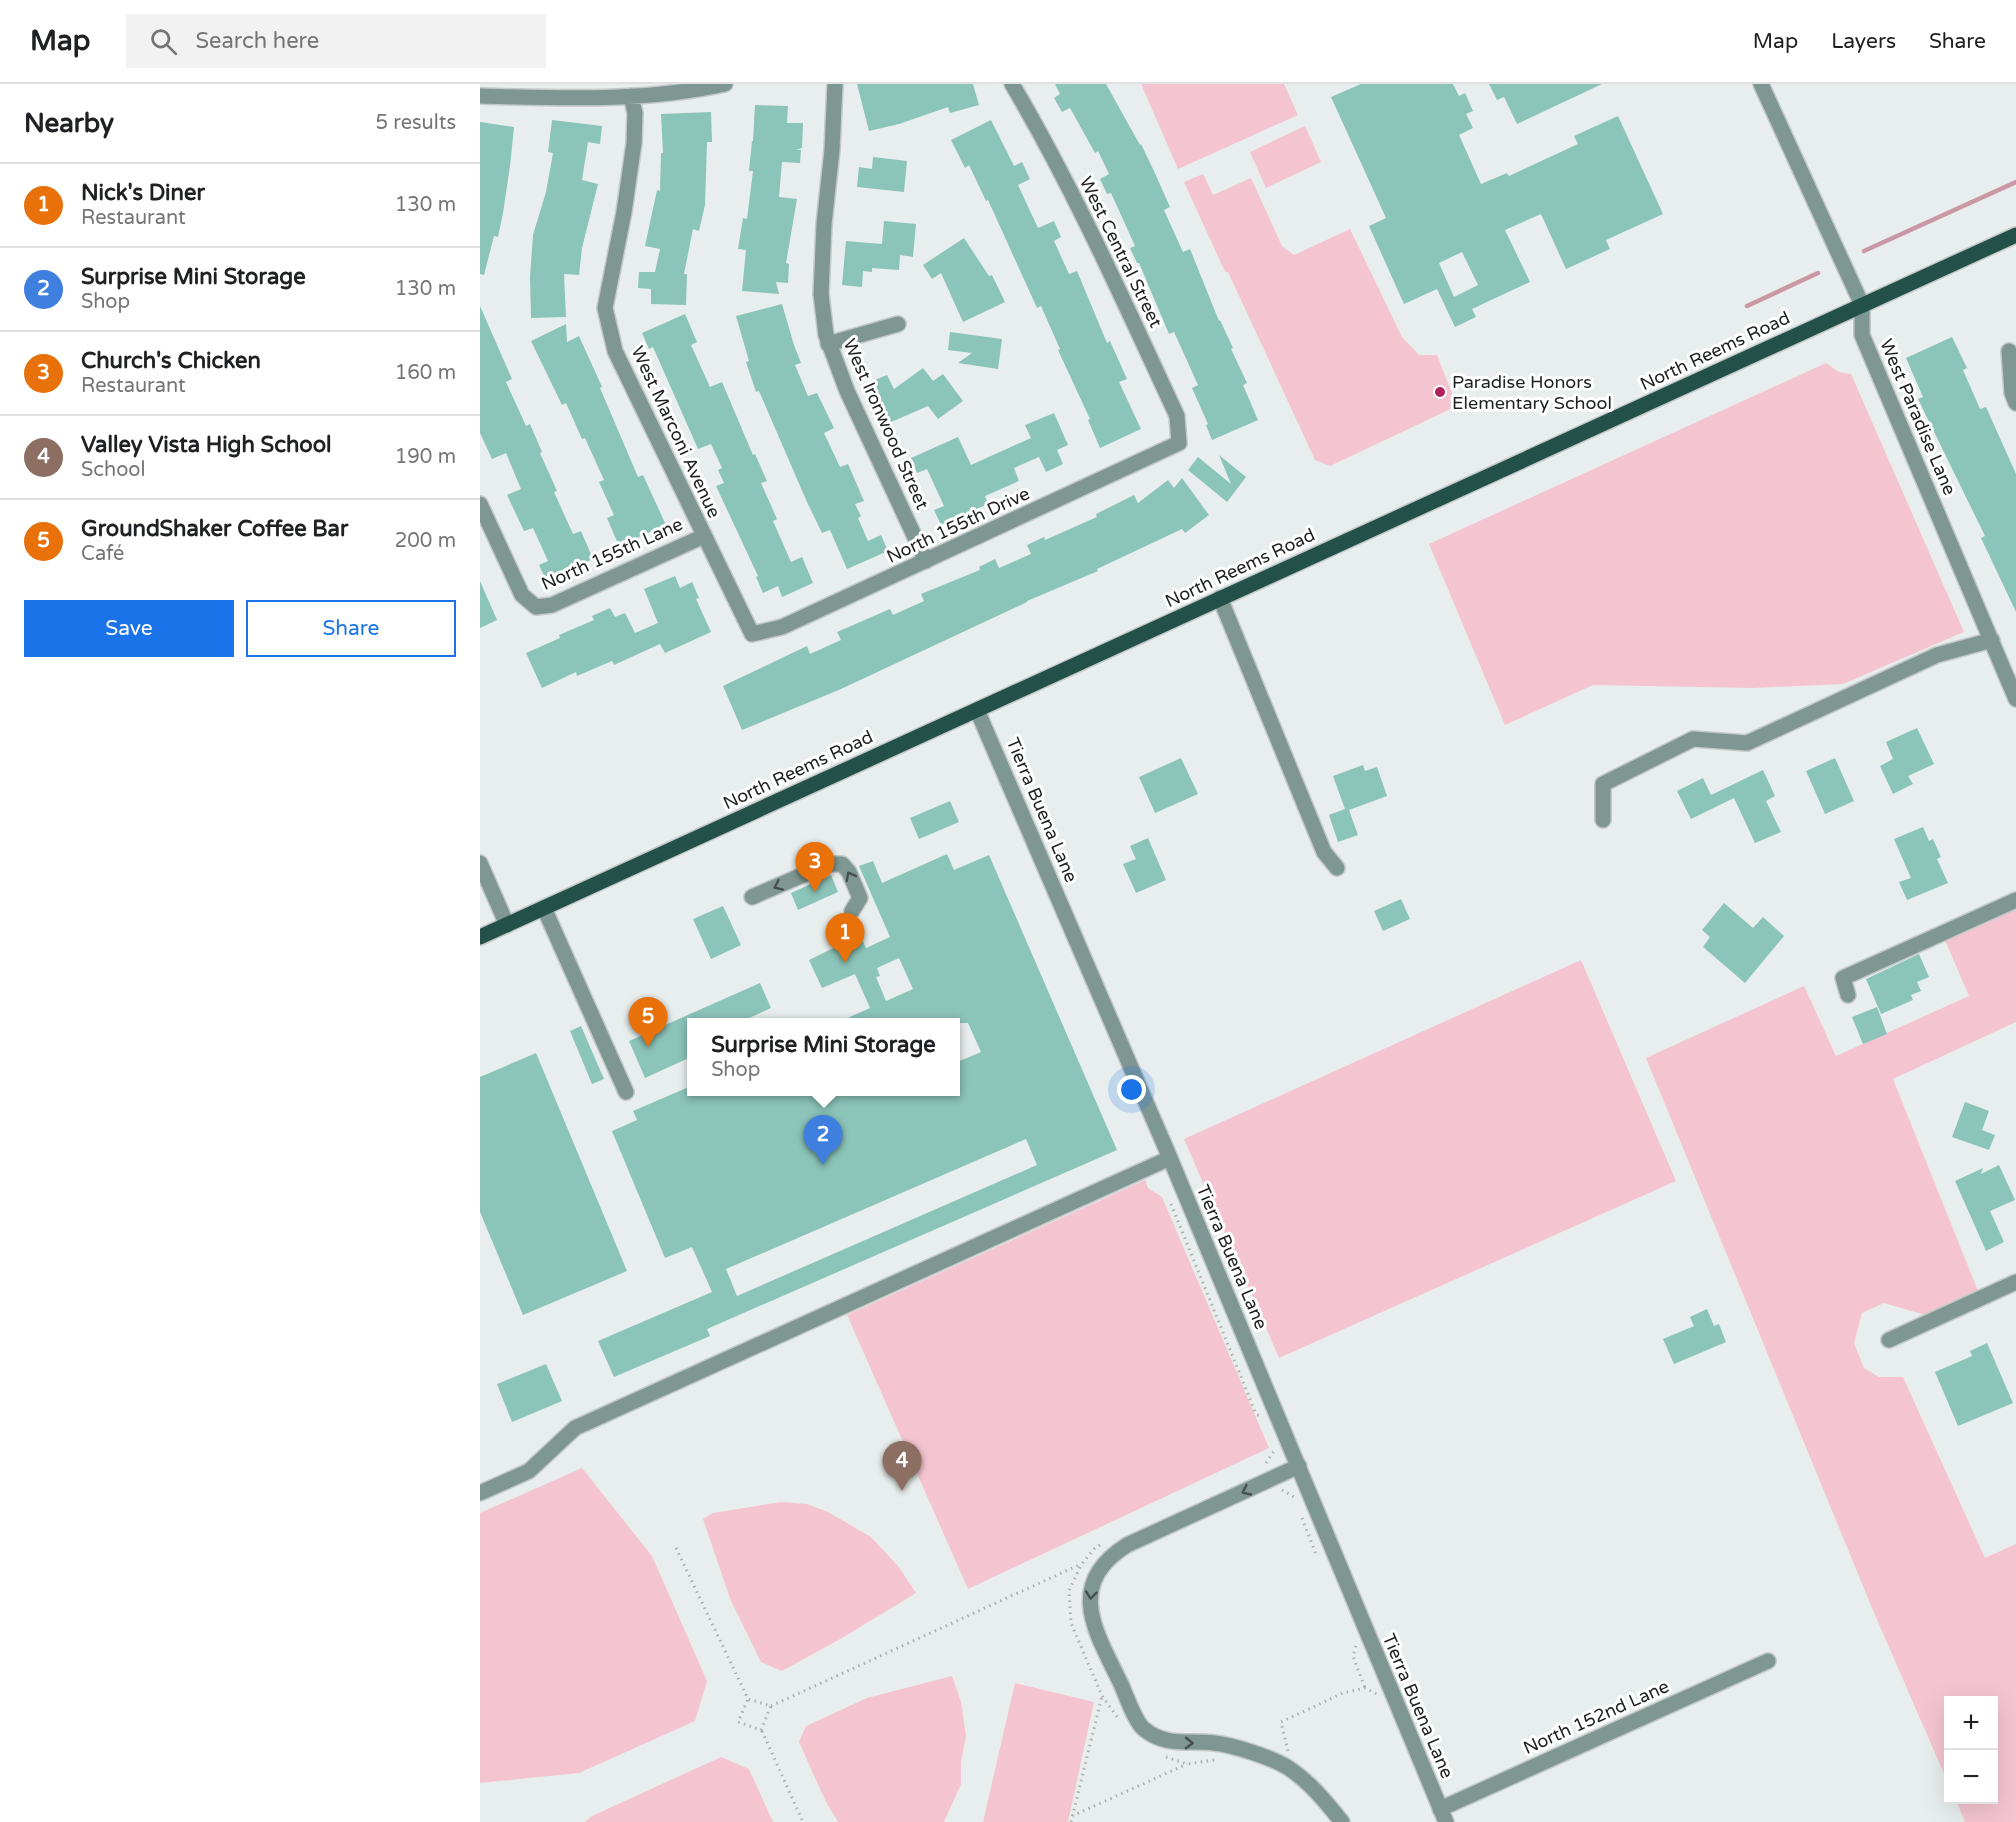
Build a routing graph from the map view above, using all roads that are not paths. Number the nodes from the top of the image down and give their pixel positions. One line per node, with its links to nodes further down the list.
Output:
1 (725, 84): 7 (street)
2 (835, 84): 11 (street, West Ironwood Street)
3 (1012, 84): 14 (street, West Central Street)
4 (1761, 84): 9 (street, West Paradise Lane)
5 (541, 91): 6 (street); 7 (street)
6 (480, 96)
7 (631, 96): 16 (street, West Marconi Avenue)
8 (2016, 235): 9 (main road, North Reems Road)
9 (1863, 305): 18 (main road, North Reems Road); 20 (street, West Paradise Lane)
10 (898, 324): 11 (street)
11 (828, 344): 17 (street, West Ironwood Street)
12 (2009, 351): 13 (street)
13 (2016, 403)
14 (1179, 443): 17 (street, North 155th Drive)
15 (480, 504): 16 (street, North 155th Lane)
16 (704, 536): 19 (street, West Marconi Avenue)
17 (926, 561): 19 (street, North 155th Drive)
18 (1220, 598): 22 (main road, North Reems Road); 25 (street)
19 (752, 634)
20 (1992, 640): 21 (street, West Paradise Lane); 23 (street)
21 (2016, 699)
22 (977, 710): 28 (main road, North Reems Road); 34 (street, Tierra Buena Lane)
23 (1603, 819)
24 (480, 863): 30 (street)
25 (1337, 868)
26 (752, 897): 29 (street, one-way to 26)
27 (2016, 900): 32 (street)
28 (544, 908): 30 (main road, North Reems Road); 33 (street)
29 (852, 911)
30 (507, 925): 31 (main road, North Reems Road)
31 (480, 937)
32 (1848, 996)
33 (626, 1092)
34 (1170, 1158): 37 (street, Tierra Buena Lane); 38 (street)
35 (2016, 1282): 36 (street)
36 (1889, 1340)
37 (1299, 1466): 40 (street, Tierra Buena Lane); 41 (street, one-way to 41)
38 (480, 1493)
39 (1768, 1660): 40 (street, North 152nd Lane)
40 (1443, 1815)
41 (1342, 1822)

